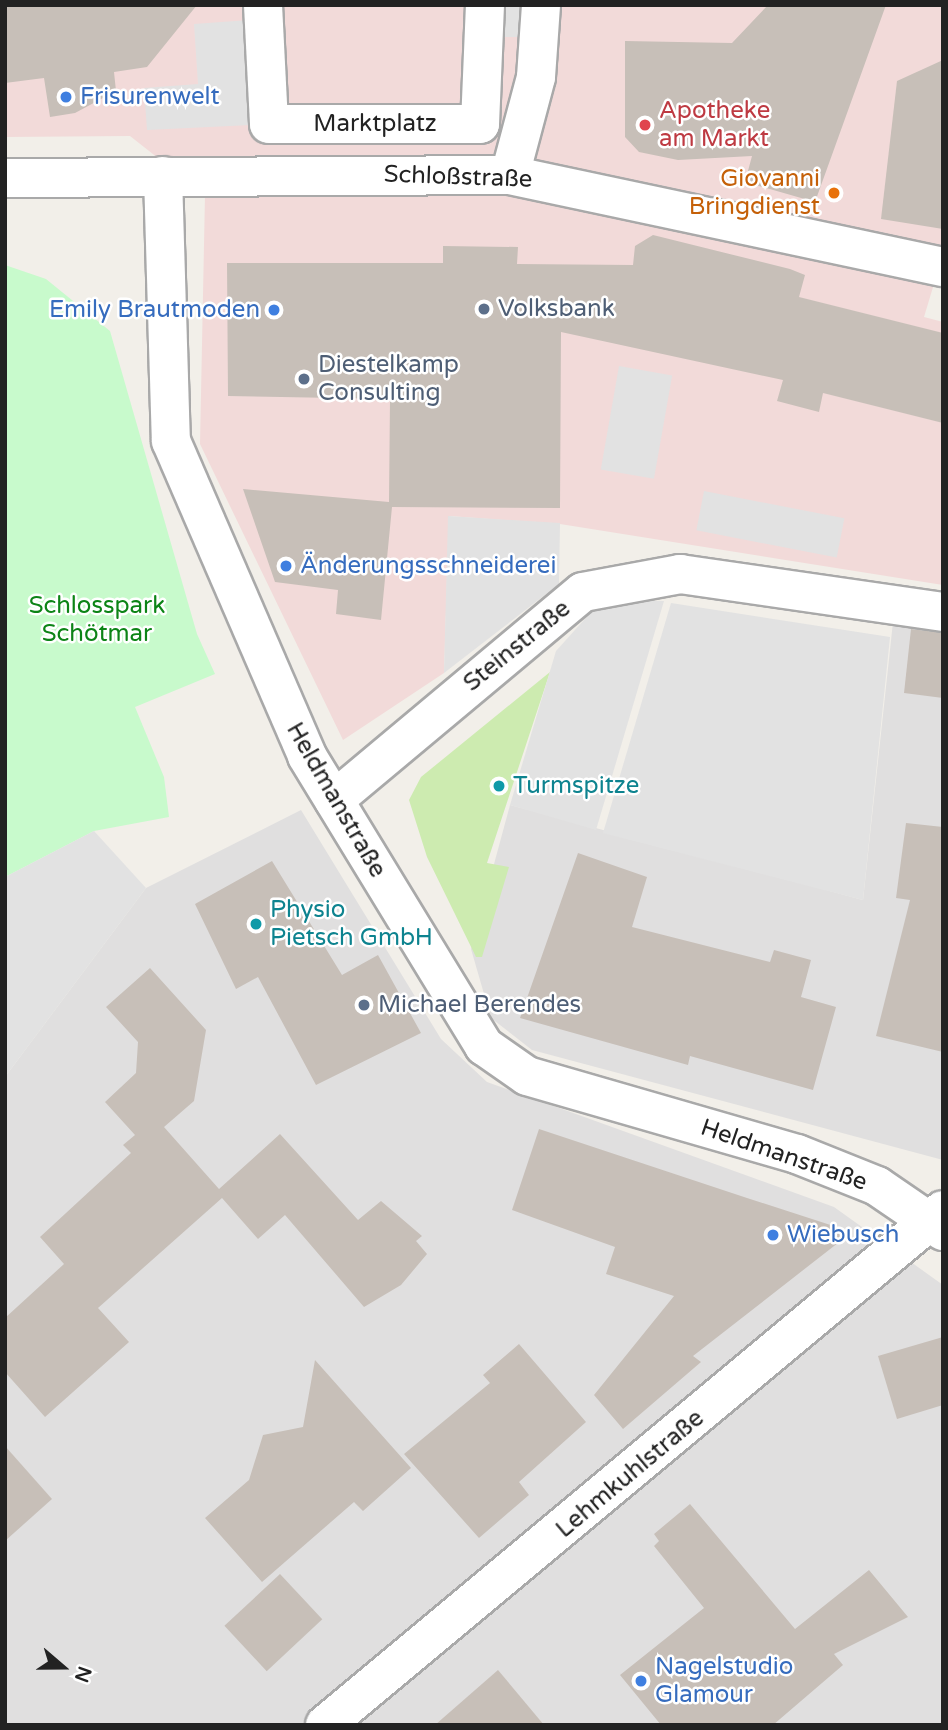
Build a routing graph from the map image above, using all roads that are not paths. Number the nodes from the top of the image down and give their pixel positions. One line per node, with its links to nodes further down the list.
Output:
1 (263, 5): 2 (street, Marktplatz)
2 (485, 5)
3 (541, 5): 4 (street)
4 (510, 175): 5 (street, Schloßstraße); 7 (street, Schloßstraße)
5 (163, 176): 6 (street, Schloßstraße); 9 (street, Heldmanstraße)
6 (5, 178)
7 (943, 267)
8 (943, 612): 9 (street, Steinstraße)
9 (334, 800): 10 (street, Heldmanstraße)
10 (939, 1220): 11 (street, Lehmkuhlstraße)
11 (325, 1725)

